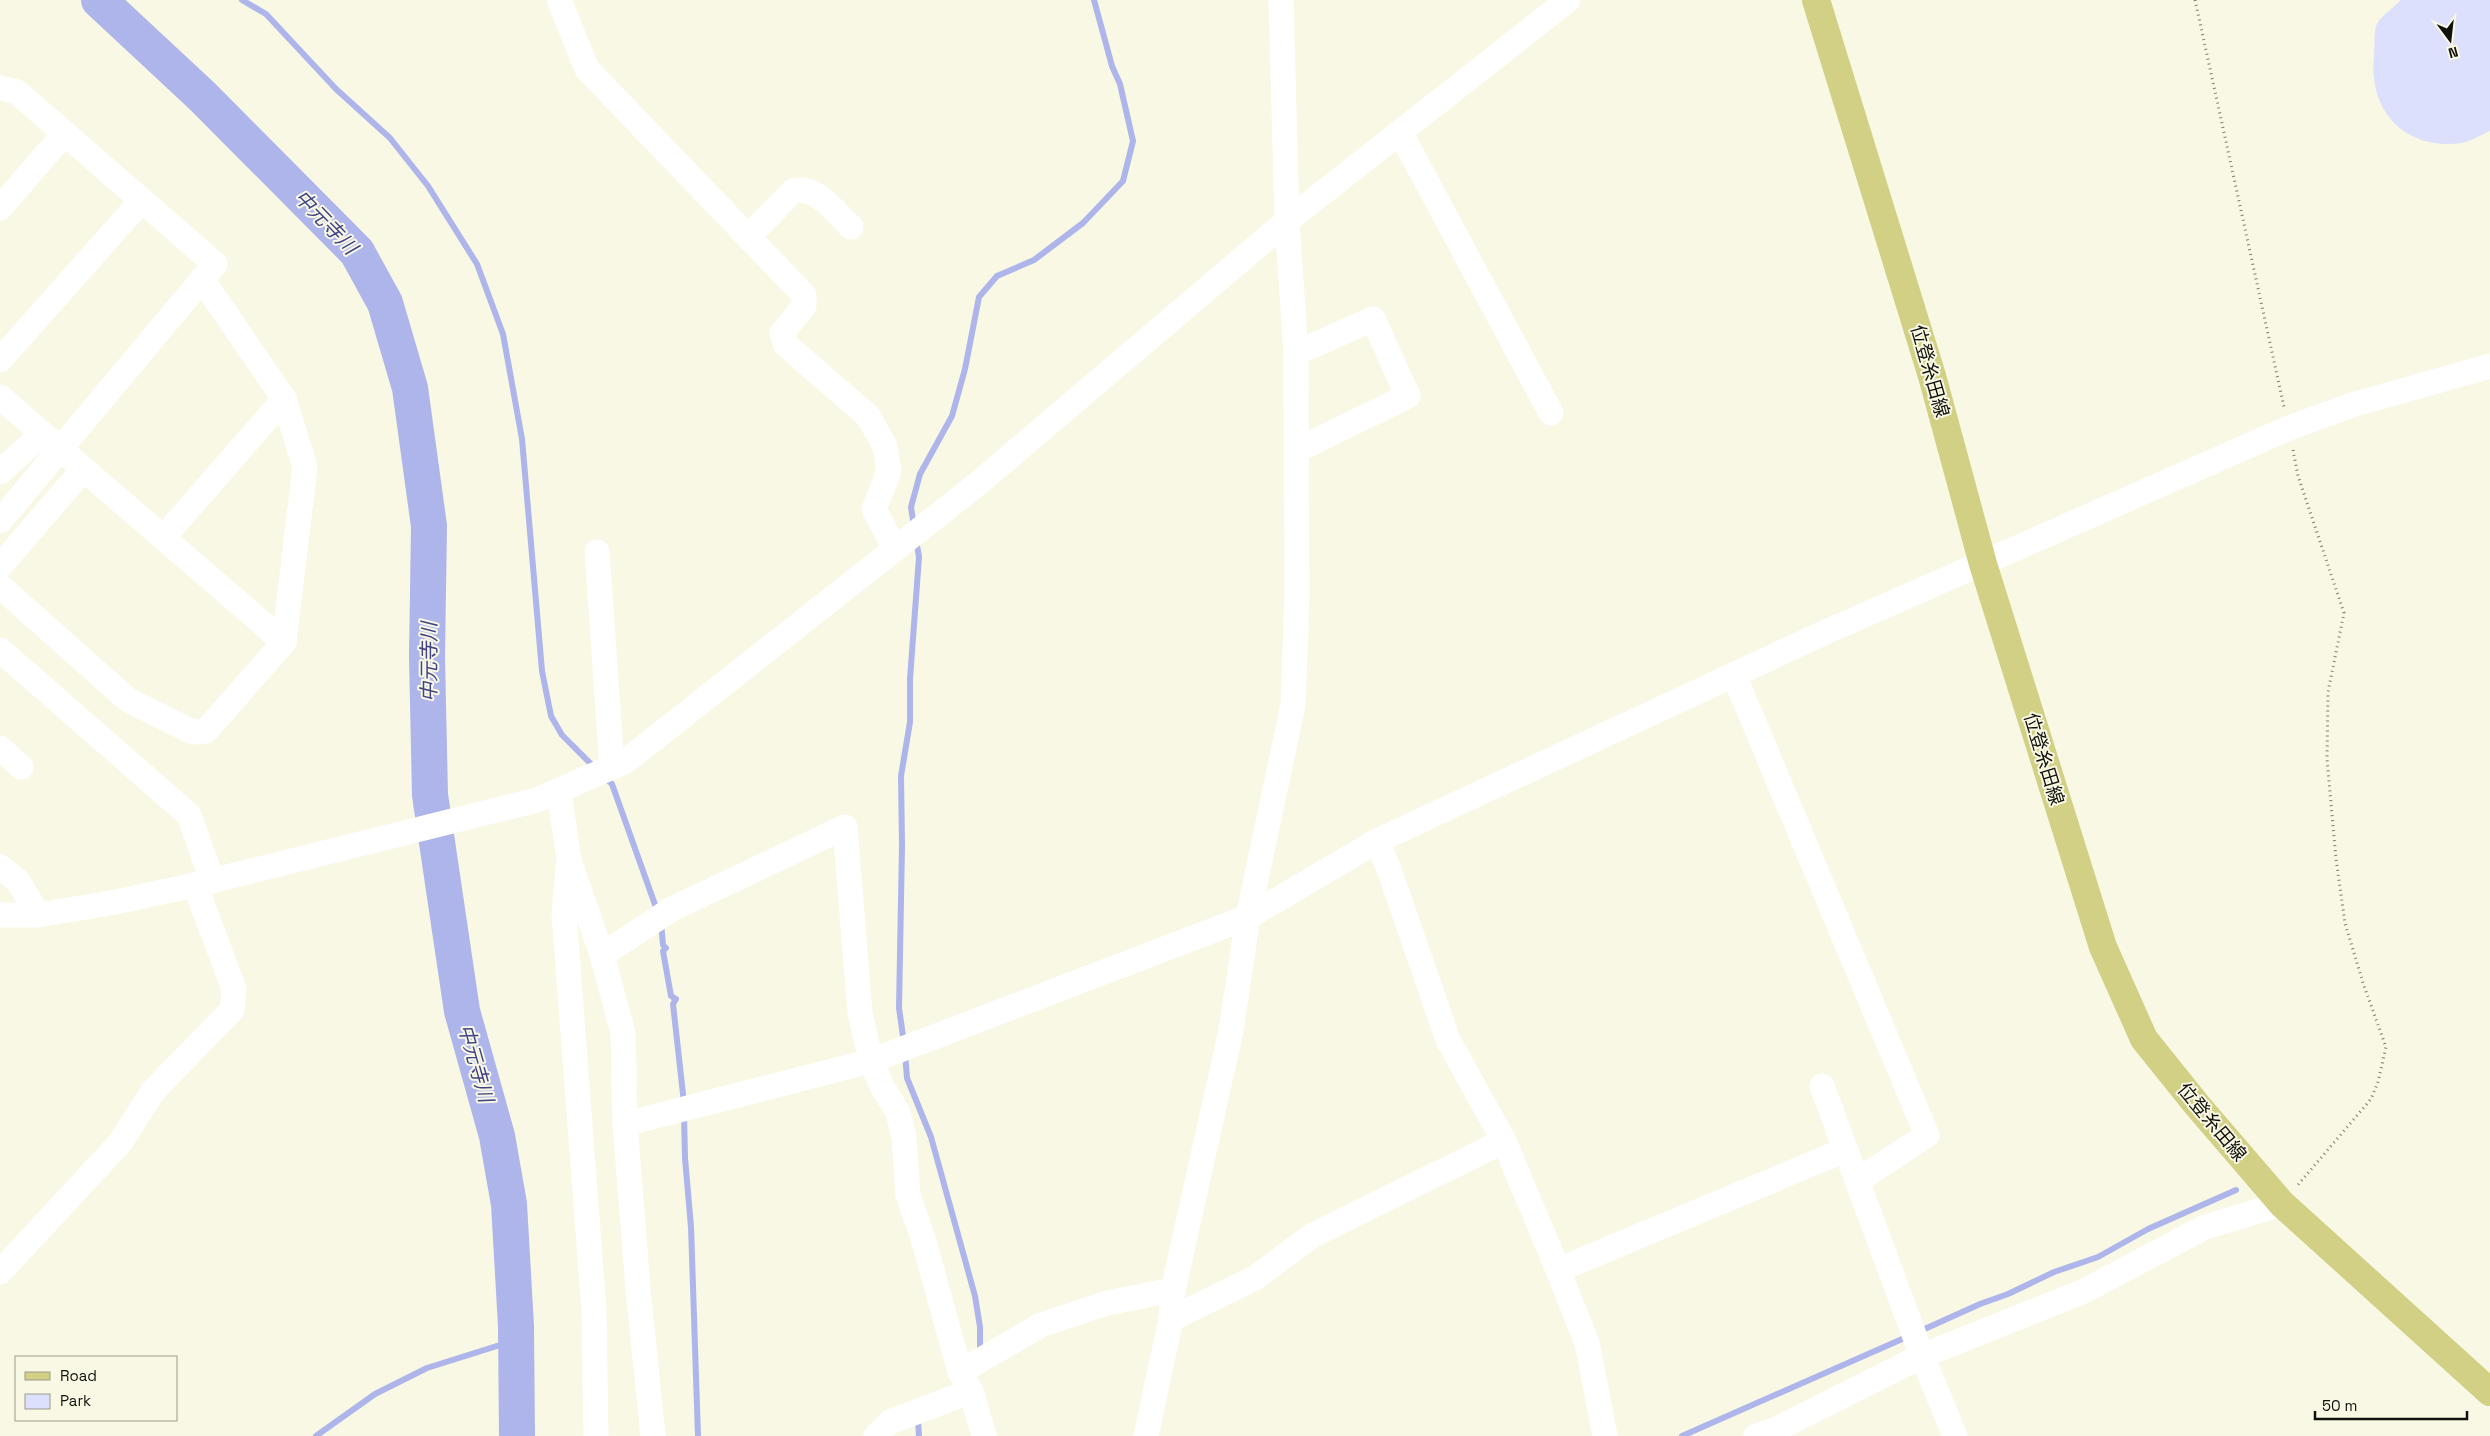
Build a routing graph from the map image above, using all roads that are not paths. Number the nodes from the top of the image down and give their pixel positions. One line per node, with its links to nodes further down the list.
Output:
1 (559, 0): 12 (street)
2 (1280, 0): 10 (street)
3 (1568, 0): 6 (street)
4 (1816, 0): 29 (main road, 位登糸田線)
5 (0, 88): 7 (street)
6 (1400, 132): 10 (street); 19 (street)
7 (64, 134): 8 (street); 9 (street)
8 (142, 200): 13 (street); 15 (street)
9 (0, 208)
10 (1287, 221): 14 (street); 27 (street)
11 (851, 227): 12 (street)
12 (748, 237): 27 (street)
13 (202, 279): 18 (street); 21 (street)
14 (1296, 353): 22 (street); 22 (street)
15 (0, 360)
16 (2490, 366): 29 (street)
17 (0, 397): 20 (street)
18 (284, 399): 26 (street); 32 (street)
19 (1551, 413)
20 (42, 434): 21 (street); 24 (street)
21 (60, 450): 23 (street); 25 (street)
22 (1296, 450): 45 (street)
23 (83, 470): 26 (street); 30 (street)
24 (0, 472)
25 (0, 521)
26 (163, 538): 32 (street)
27 (895, 549): 37 (street)
28 (597, 552): 37 (street)
29 (1983, 564): 34 (street); 53 (main road, 位登糸田線)
30 (0, 566)
31 (0, 586): 32 (street)
32 (284, 642)
33 (0, 650): 42 (street)
34 (1734, 675): 39 (street); 52 (street)
35 (0, 748): 36 (street)
36 (21, 767)
37 (612, 767): 38 (street)
38 (548, 796): 40 (street); 42 (street)
39 (1376, 841): 45 (street); 50 (street)
40 (569, 860): 46 (street); 61 (street)
41 (0, 867): 44 (street)
42 (204, 883): 44 (street); 55 (street)
43 (0, 915): 44 (street)
44 (38, 915)
45 (1248, 917): 47 (street); 56 (street)
46 (602, 955): 47 (street); 49 (street)
47 (871, 1061): 49 (street); 59 (street)
48 (1822, 1086): 51 (street)
49 (625, 1124): 62 (street)
50 (1504, 1141): 54 (street); 57 (street)
51 (1846, 1150): 52 (street); 54 (street)
52 (1857, 1181): 58 (street)
53 (2282, 1204): 58 (street); 60 (main road, 位登糸田線)
54 (1558, 1270): 66 (street)
55 (0, 1272)
56 (1173, 1290): 57 (street); 59 (street)
57 (1171, 1318): 65 (street)
58 (1922, 1356): 67 (street); 68 (street)
59 (966, 1382): 63 (street); 64 (street)
60 (2490, 1392)
61 (596, 1436)
62 (653, 1436)
63 (876, 1436)
64 (984, 1436)
65 (1146, 1436)
66 (1605, 1436)
67 (1756, 1436)
68 (1955, 1436)

